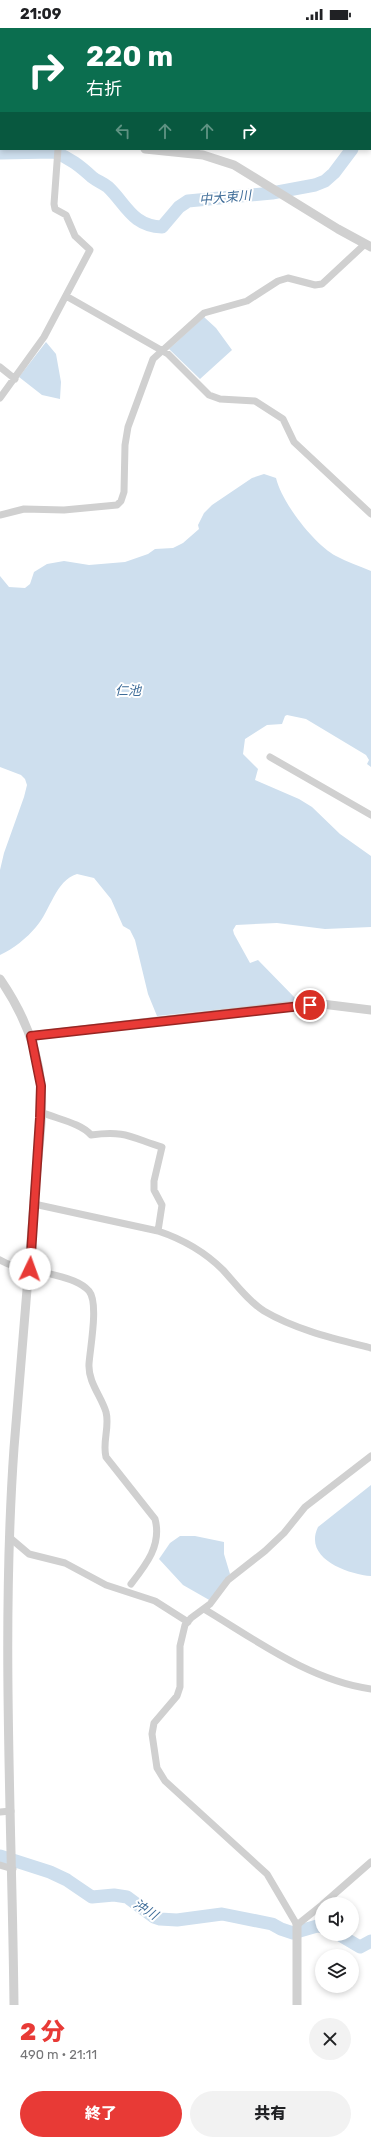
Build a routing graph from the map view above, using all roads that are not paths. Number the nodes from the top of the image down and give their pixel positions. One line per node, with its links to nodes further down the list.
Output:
1 (160, 150): 3 (street)
2 (58, 152): 4 (street)
3 (368, 246): 5 (street)
4 (66, 296): 5 (street); 7 (street)
5 (162, 351): 9 (street); 10 (street)
6 (0, 368): 7 (street)
7 (15, 378): 8 (street)
8 (0, 398)
9 (371, 514)
10 (0, 515)
11 (270, 757): 12 (street)
12 (371, 815)
13 (0, 979): 15 (street)
14 (371, 1010): 15 (street)
15 (31, 1036): 16 (street)
16 (41, 1112): 17 (street); 18 (street)
17 (34, 1204): 18 (street); 20 (street)
18 (158, 1231): 21 (street)
19 (0, 1260): 20 (street)
20 (30, 1269): 23 (street); 24 (street)
21 (371, 1348)
22 (371, 1456): 25 (street)
23 (10, 1538): 26 (street); 28 (street)
24 (131, 1584)
25 (204, 1609): 26 (street); 27 (street)
26 (188, 1622): 35 (street)
27 (371, 1689)
28 (11, 1811): 29 (street); 32 (street)
29 (0, 1812)
30 (371, 1862): 33 (street)
31 (0, 1865): 32 (street)
32 (13, 1867): 36 (street)
33 (330, 1897)
34 (315, 1911): 35 (street)
35 (297, 1929): 37 (street)
36 (14, 2005)
37 (297, 2005)

